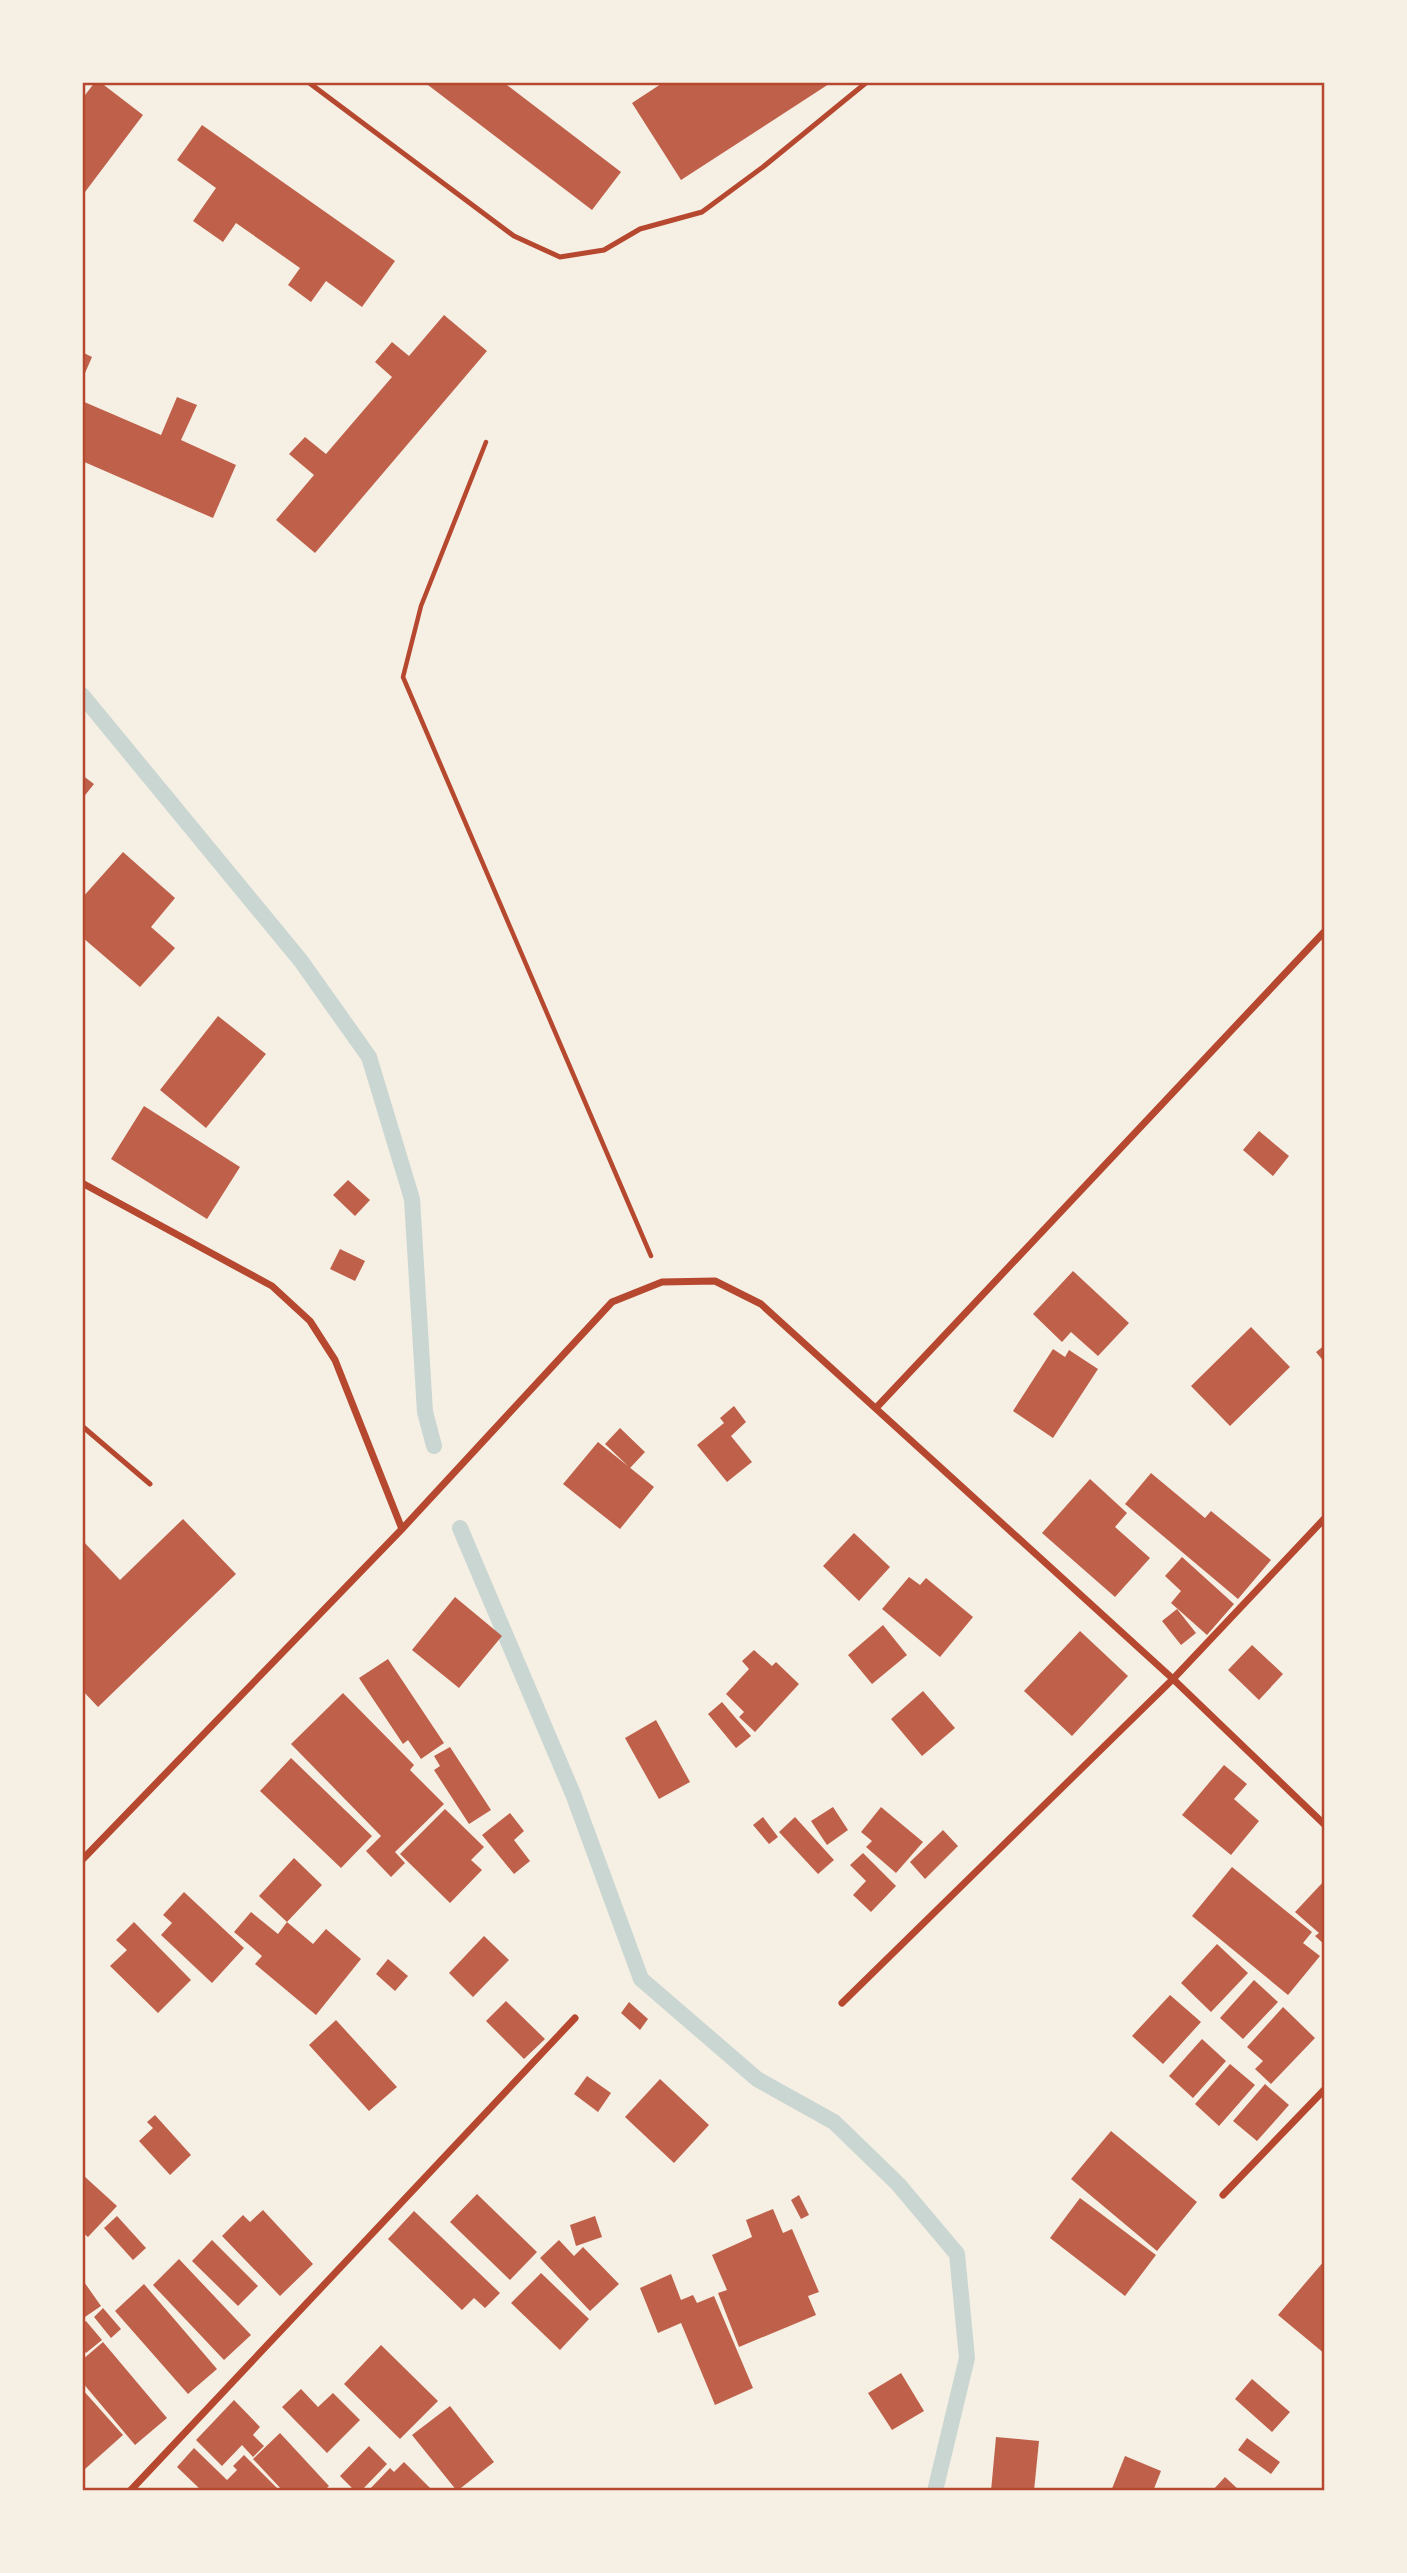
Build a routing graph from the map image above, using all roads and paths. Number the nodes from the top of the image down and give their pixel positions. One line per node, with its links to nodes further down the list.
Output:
1 (308, 82): 2 (lane)
2 (867, 82)
3 (486, 442): 6 (path)
4 (1325, 931): 7 (street)
5 (82, 1183): 11 (street)
6 (662, 1282): 7 (street); 11 (street)
7 (876, 1408): 12 (street)
8 (82, 1426): 9 (lane)
9 (150, 1484)
10 (1325, 1518): 12 (street)
11 (402, 1529): 14 (street)
12 (1173, 1679): 13 (street); 15 (street)
13 (1325, 1825)
14 (82, 1860)
15 (842, 2003)
16 (575, 2018): 19 (street)
17 (1325, 2089): 18 (street)
18 (1223, 2195)
19 (130, 2491)

